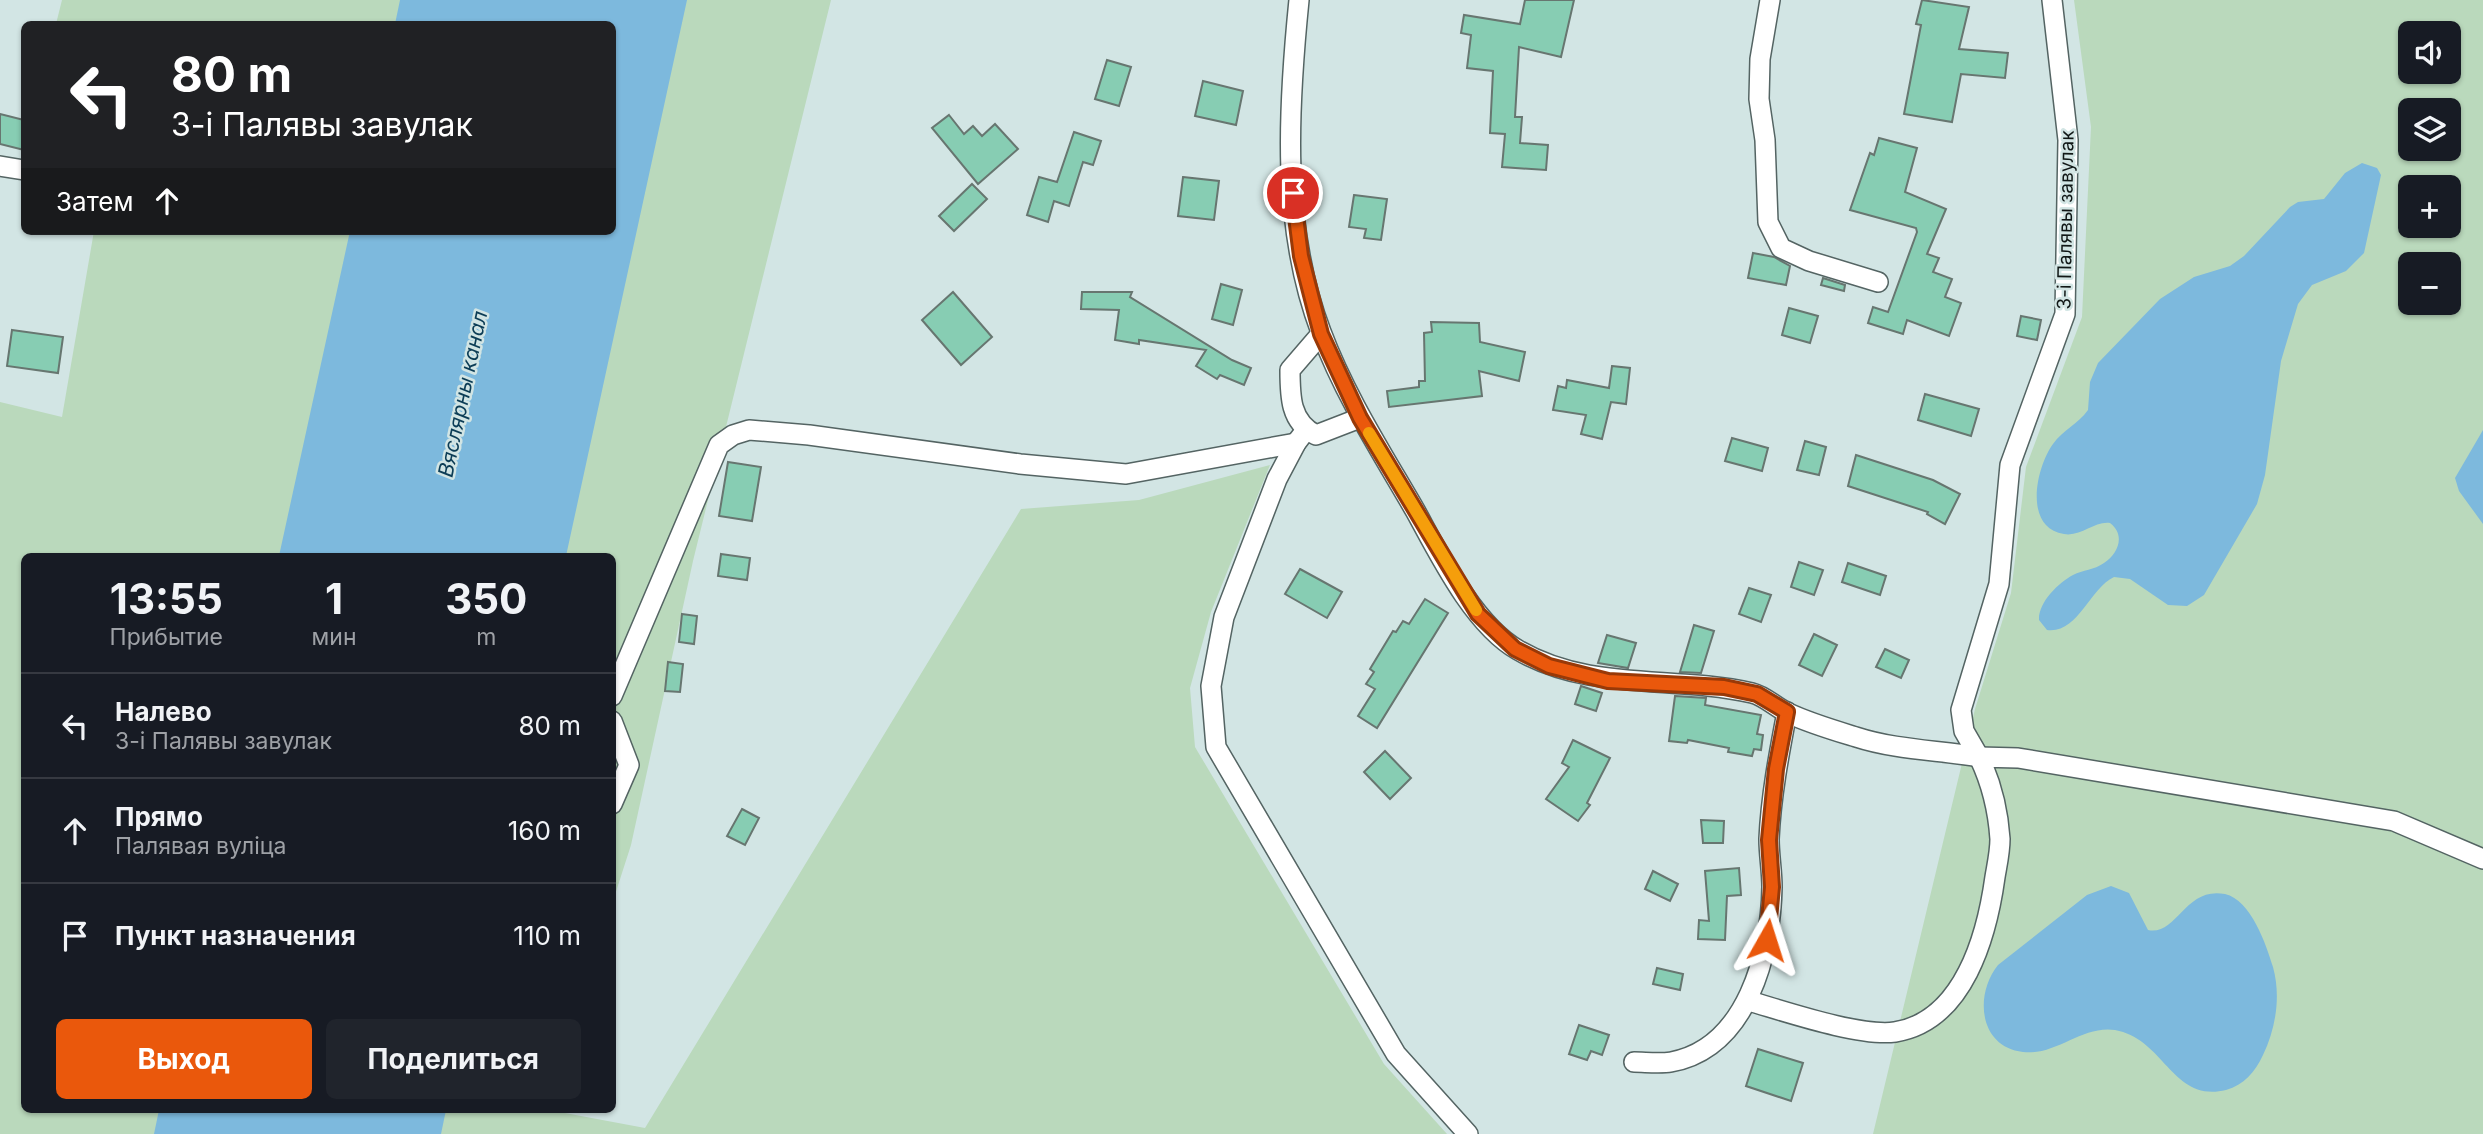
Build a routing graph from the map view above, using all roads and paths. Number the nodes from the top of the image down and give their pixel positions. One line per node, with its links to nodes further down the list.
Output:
1 (1299, 0): 7 (street)
2 (1770, 0): 6 (street)
3 (2052, 0): 13 (street, 3-і Палявы завулак)
4 (0, 166): 5 (street)
5 (21, 170)
6 (1878, 282)
7 (1321, 334): 8 (street); 9 (street)
8 (1360, 418): 9 (street); 11 (street)
9 (1301, 436): 10 (street); 18 (street)
10 (616, 687)
11 (1787, 712): 13 (street); 16 (street)
12 (616, 731): 14 (street)
13 (1979, 757): 15 (street); 16 (street, 3-і Палявы завулак)
14 (616, 795)
15 (2483, 859)
16 (1749, 1001): 17 (street)
17 (1634, 1062)
18 (1468, 1134)

